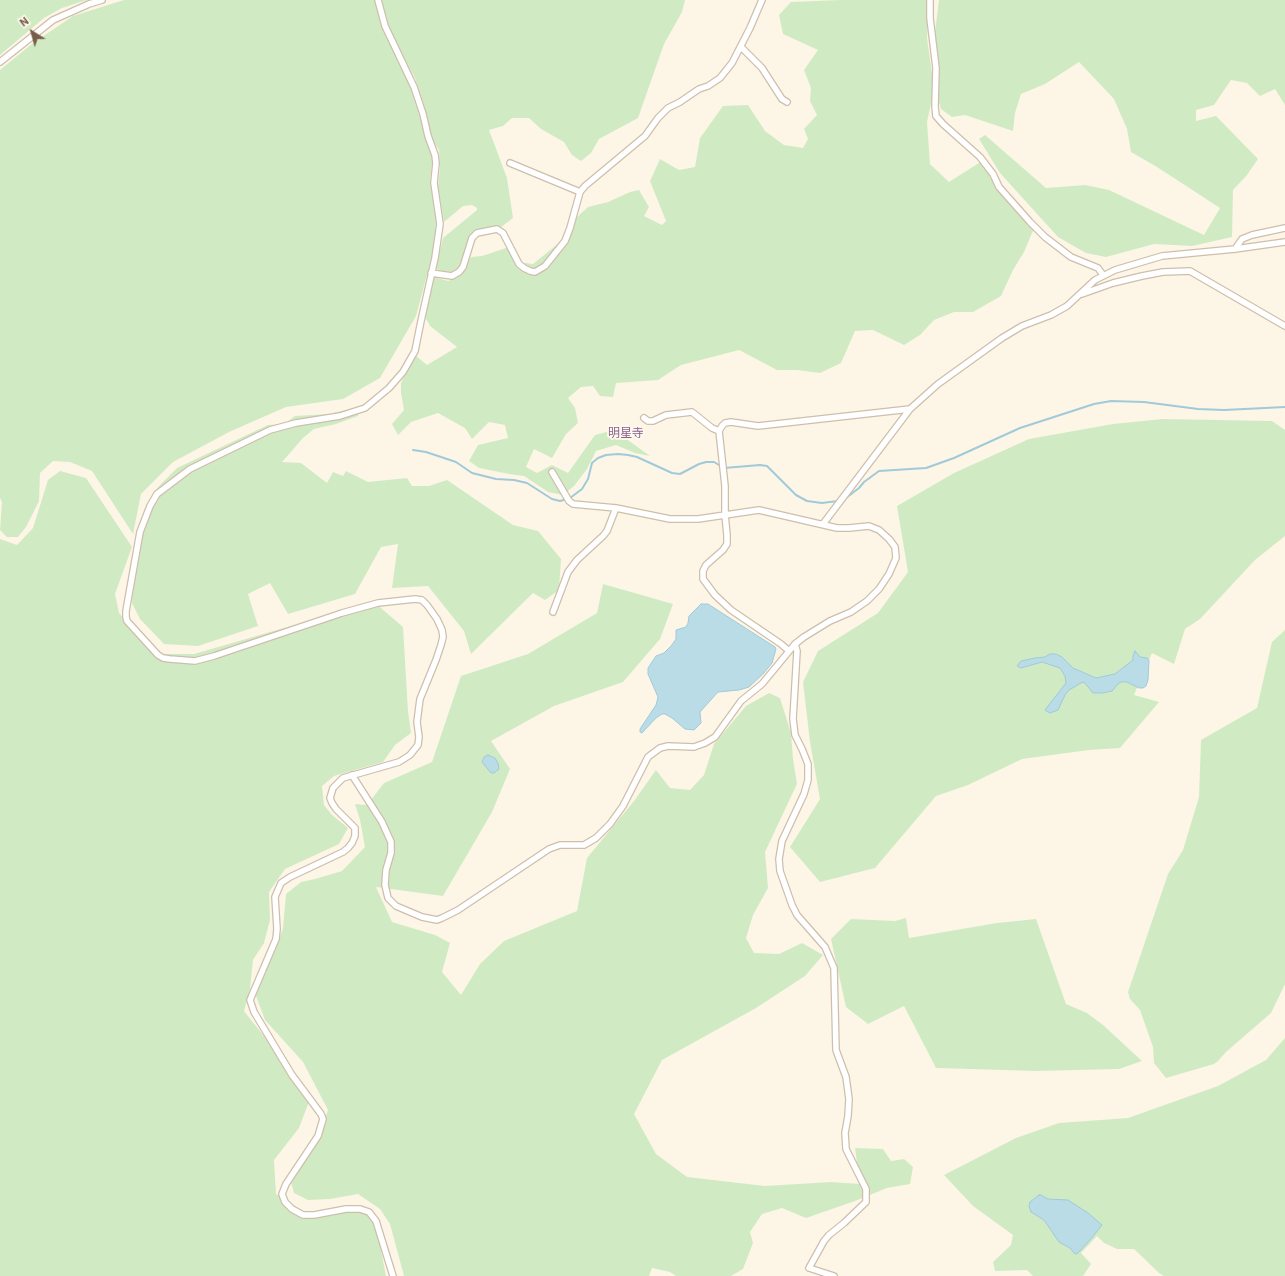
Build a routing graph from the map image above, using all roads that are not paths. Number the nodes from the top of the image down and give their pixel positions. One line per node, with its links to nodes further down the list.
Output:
1 (102, 0): 6 (street)
2 (378, 0): 13 (street)
3 (762, 0): 5 (street)
4 (930, 0): 14 (street)
5 (740, 47): 7 (street); 9 (street)
6 (0, 62)
7 (787, 102)
8 (510, 163): 9 (street)
9 (580, 192): 13 (street)
10 (1285, 228): 12 (street)
11 (1285, 242): 12 (street)
12 (1235, 249): 14 (street)
13 (431, 273): 27 (street)
14 (1103, 275): 15 (street)
15 (1080, 295): 16 (street); 17 (street)
16 (1285, 326)
17 (910, 409): 19 (street); 23 (street)
18 (644, 418): 19 (street)
19 (719, 432): 22 (street)
20 (552, 472): 21 (street)
21 (616, 508): 22 (street); 24 (street)
22 (725, 515): 23 (street); 26 (street)
23 (823, 524): 25 (street)
24 (553, 612)
25 (795, 644): 26 (street); 29 (street)
26 (789, 651): 27 (street)
27 (352, 775): 28 (street)
28 (393, 1276)
29 (834, 1276)

